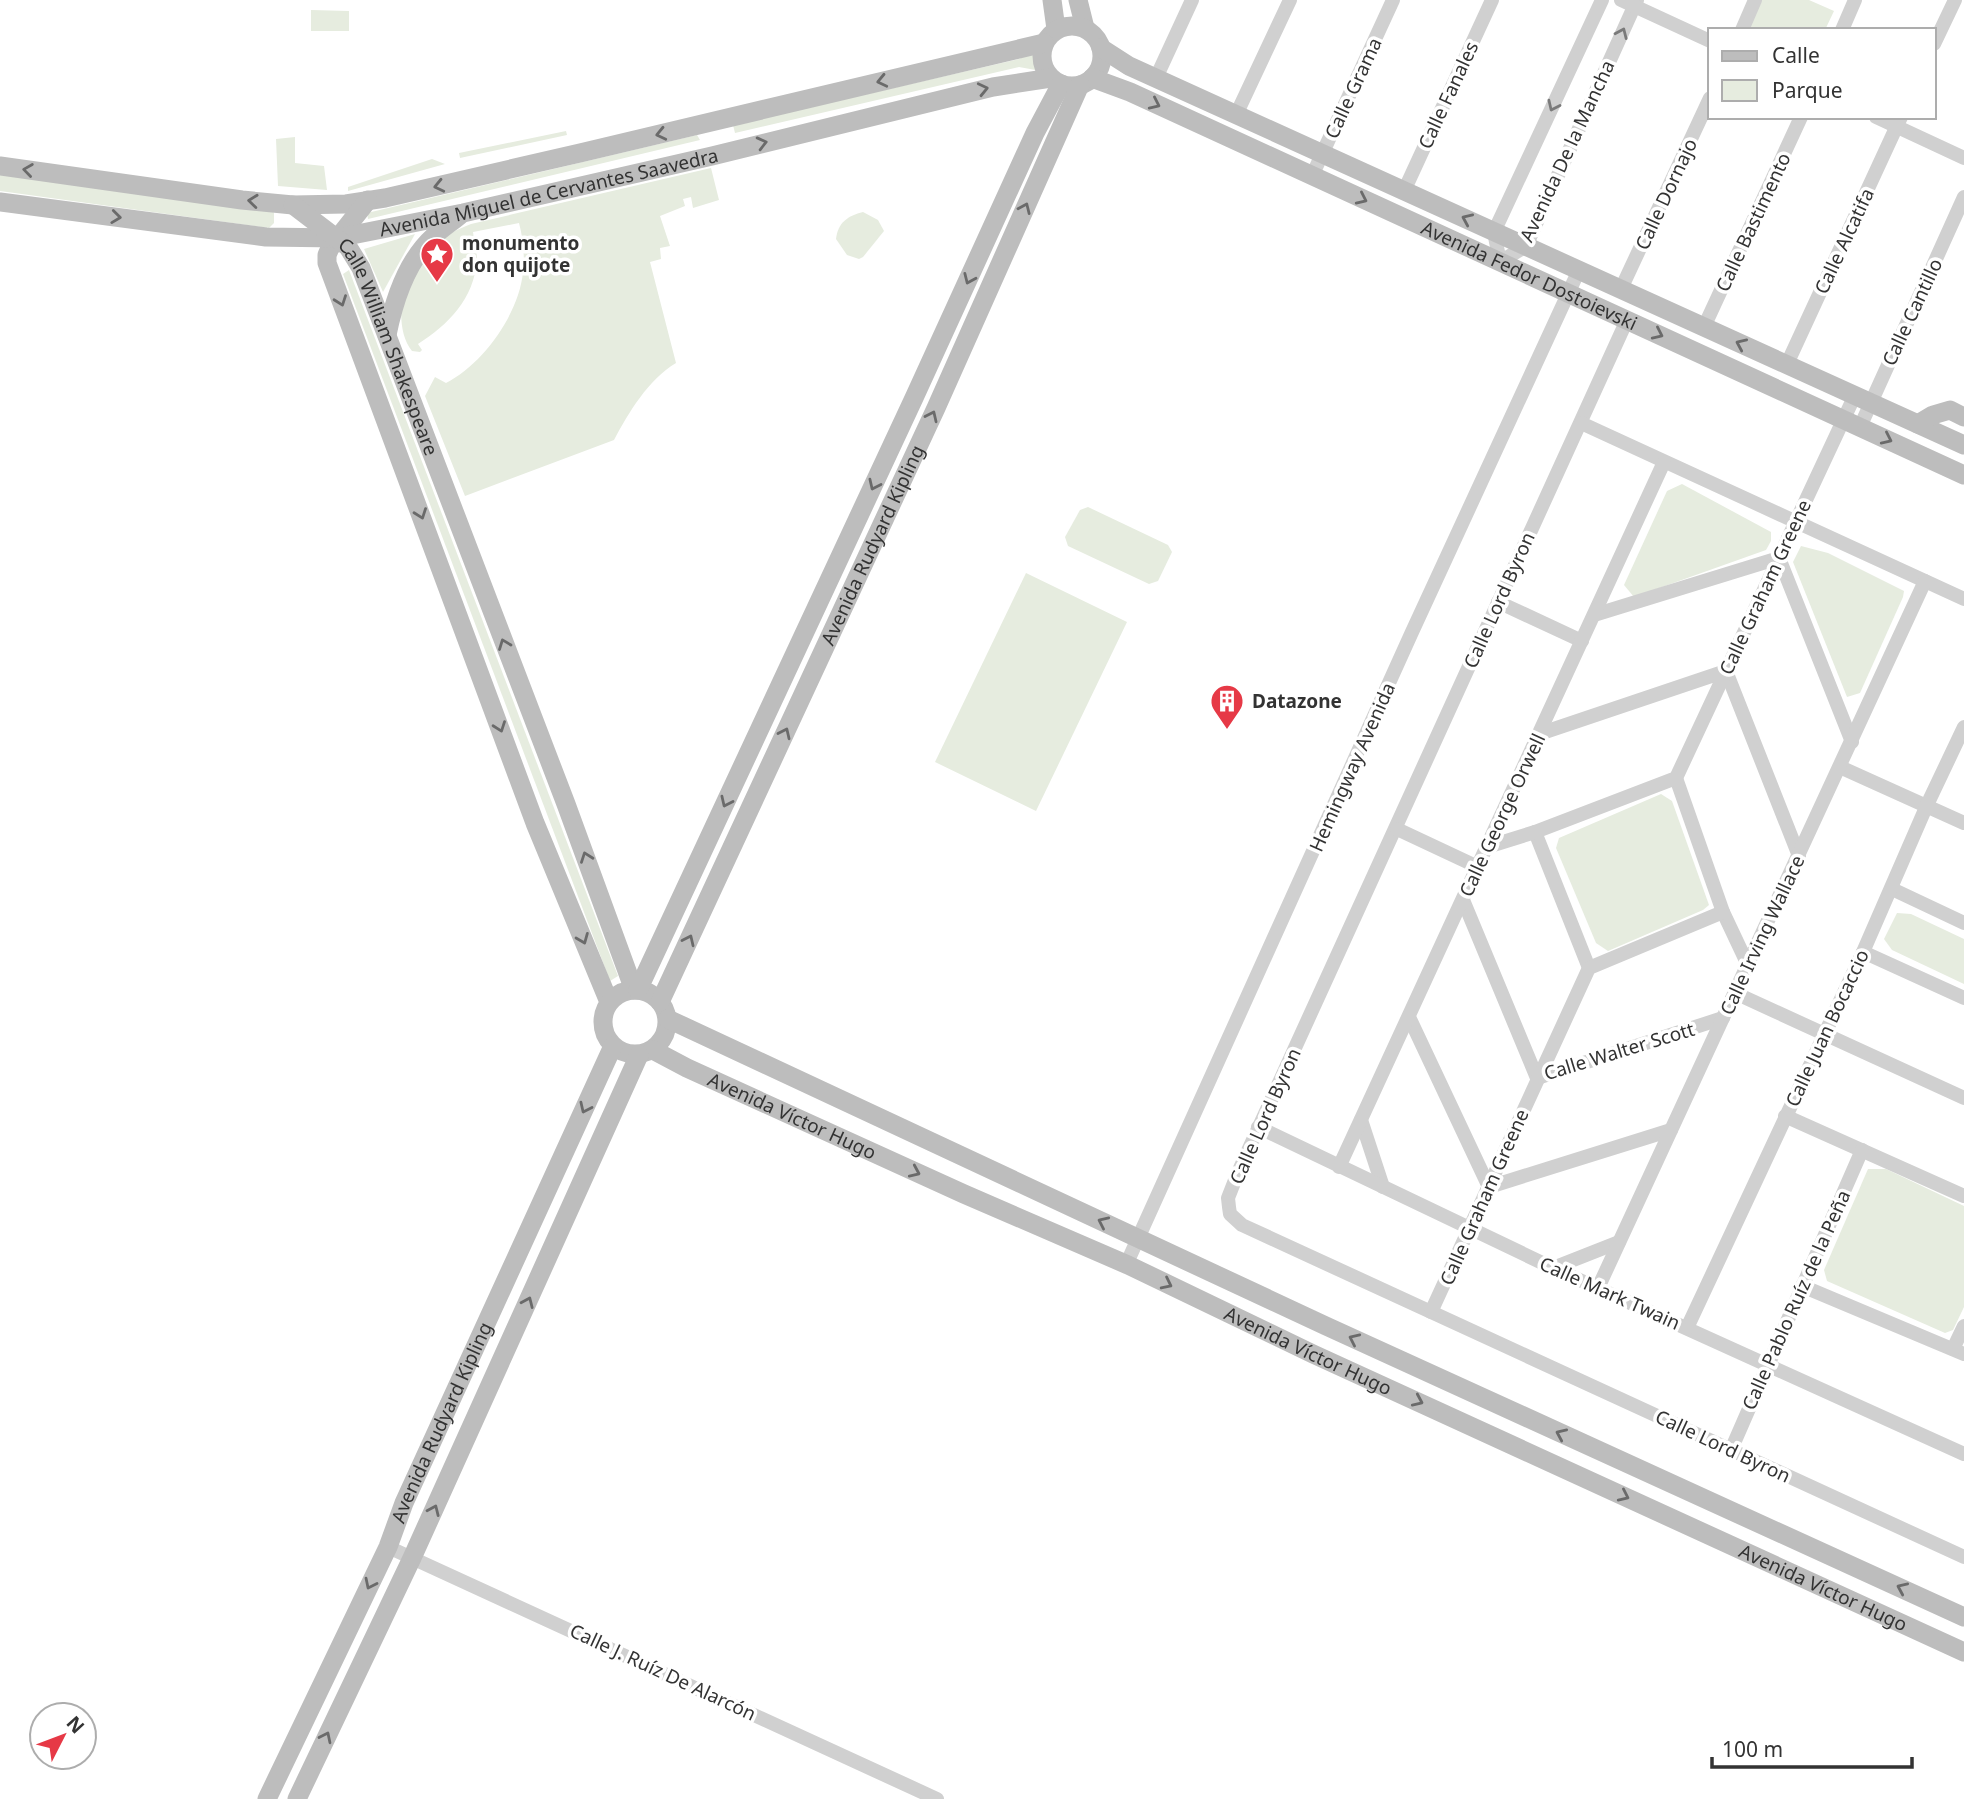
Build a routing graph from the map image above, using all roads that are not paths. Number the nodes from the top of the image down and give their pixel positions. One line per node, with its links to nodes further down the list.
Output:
1 (1052, 0): 15 (street)
2 (1078, 0): 12 (street)
3 (1192, 0): 19 (street)
4 (1290, 0): 22 (street)
5 (1393, 0): 25 (street, Calle Grama)
6 (1492, 0): 29 (street, Calle Fanales)
7 (1602, 0): 35 (street, Avenida De la Mancha, one-way to 35)
8 (1755, 0): 13 (street)
9 (1855, 0): 14 (street)
10 (1955, 0): 17 (street)
11 (1631, 2): 16 (street); 37 (street, Avenida De la Mancha, one-way to 11)
12 (1085, 28): 15 (street); 18 (street)
13 (1743, 28)
14 (1843, 28)
15 (1050, 36): 20 (street); 31 (street, Avenida Miguel de Cervantes Saavedra, one-way to 31)
16 (1708, 40)
17 (1936, 40)
18 (1101, 48): 19 (street, Avenida Fedor Dostoievski); 20 (street)
19 (1156, 78): 22 (street, Avenida Fedor Dostoievski)
20 (1071, 81): 28 (street, Avenida Fedor Dostoievski, one-way to 28); 34 (street, Avenida Miguel de Cervantes Saavedra, one-way to 20); 81 (street, Avenida Rudyard Kipling, one-way to 81); 85 (street, Avenida Rudyard Kipling, one-way to 20)
21 (1708, 102): 40 (street, Calle Dornajo)
22 (1236, 115): 25 (street, Avenida Fedor Dostoievski)
23 (1800, 119): 43 (street, Calle Bastimento)
24 (1898, 122): 26 (street); 45 (street, Calle Alcatifa)
25 (1323, 154): 28 (street, Calle Grama); 29 (street, Avenida Fedor Dostoievski)
26 (1964, 158)
27 (0, 166): 33 (street, Avenida Miguel de Cervantes Saavedra, one-way to 27)
28 (1312, 176): 38 (street, Avenida Fedor Dostoievski, one-way to 38)
29 (1404, 191): 35 (street, Avenida Fedor Dostoievski, one-way to 29)
30 (1964, 197): 46 (street, Calle Cantillo)
31 (369, 200): 33 (street, Avenida Miguel de Cervantes Saavedra); 36 (street)
32 (0, 202): 36 (street, Avenida Miguel de Cervantes Saavedra, one-way to 36)
33 (293, 205): 36 (street)
34 (463, 213): 36 (street, Avenida Miguel de Cervantes Saavedra); 44 (street)
35 (1494, 232): 37 (street, Avenida Fedor Dostoievski); 38 (street, Avenida De la Mancha)
36 (337, 238): 44 (street, Calle William Shakespeare); 84 (street, Calle William Shakespeare, one-way to 84)
37 (1525, 246): 38 (street, Avenida De la Mancha); 39 (street, Avenida Fedor Dostoievski)
38 (1500, 262): 41 (street, Avenida Fedor Dostoievski)
39 (1579, 270): 40 (street, Avenida Fedor Dostoievski); 41 (street, Hemingway Avenida)
40 (1622, 289): 43 (street, Avenida Fedor Dostoievski)
41 (1570, 294): 42 (street, Avenida Fedor Dostoievski); 105 (street, Hemingway Avenida)
42 (1627, 320): 48 (street, Calle Lord Byron); 49 (street, Avenida Fedor Dostoievski, one-way to 49)
43 (1704, 327): 45 (street, Avenida Fedor Dostoievski, one-way to 43)
44 (387, 336): 81 (street, Calle William Shakespeare, one-way to 44)
45 (1787, 364): 46 (street, Avenida Fedor Dostoievski)
46 (1863, 399): 49 (street, Calle Graham Greene); 50 (street, Avenida Fedor Dostoievski)
47 (1964, 417): 50 (street)
48 (1581, 423): 52 (street); 58 (street, Calle Lord Byron)
49 (1852, 423): 53 (street, Avenida Fedor Dostoievski, one-way to 53); 54 (street, Calle Graham Greene)
50 (1918, 424): 51 (street, Avenida Fedor Dostoievski)
51 (1964, 445)
52 (1664, 462): 54 (street); 59 (street, Calle George Orwell)
53 (1964, 475)
54 (1797, 521): 55 (street, Calle Graham Greene); 56 (street)
55 (1779, 558): 59 (street); 61 (street, Calle Graham Greene); 64 (street)
56 (1925, 581): 57 (street); 64 (street, Calle Irving Wallace)
57 (1964, 599)
58 (1498, 602): 60 (street); 69 (street, Calle Lord Byron)
59 (1594, 615): 60 (street, Calle George Orwell)
60 (1582, 641): 63 (street, Calle George Orwell)
61 (1726, 671): 63 (street); 66 (street, Calle Graham Greene); 72 (street)
62 (1964, 727): 67 (street, Calle Juan Bocaccio)
63 (1539, 734): 71 (street, Calle George Orwell)
64 (1852, 742): 65 (street, Calle Irving Wallace)
65 (1840, 767): 67 (street); 72 (street, Calle Irving Wallace)
66 (1675, 778): 70 (street); 76 (street)
67 (1927, 805): 68 (street); 74 (street, Calle Juan Bocaccio)
68 (1964, 823)
69 (1397, 829): 73 (street); 95 (street, Calle Lord Byron)
70 (1535, 832): 71 (street); 80 (street)
71 (1487, 847): 73 (street, Calle George Orwell)
72 (1799, 856): 79 (street, Calle Irving Wallace)
73 (1478, 867): 75 (street, Calle George Orwell)
74 (1892, 889): 77 (street); 78 (street, Calle Juan Bocaccio)
75 (1463, 900): 86 (street, Calle George Orwell); 91 (street, Calle Walter Scott)
76 (1723, 912): 79 (street); 80 (street)
77 (1964, 923)
78 (1863, 952): 83 (street); 88 (street, Calle Juan Bocaccio)
79 (1748, 965): 82 (street, Calle Irving Wallace)
80 (1589, 968): 91 (street, Calle Graham Greene)
81 (636, 990): 84 (street); 85 (street)
82 (1735, 993): 87 (street, Calle Irving Wallace); 88 (street)
83 (1964, 998)
84 (609, 1002): 89 (street)
85 (664, 1011): 90 (street); 98 (street, Avenida Víctor Hugo)
86 (1409, 1017): 94 (street, Calle George Orwell); 101 (street)
87 (1723, 1018): 91 (street, Calle Walter Scott); 96 (street, Calle Irving Wallace)
88 (1824, 1033): 92 (street); 93 (street, Calle Juan Bocaccio)
89 (613, 1046): 90 (street); 118 (street, Avenida Rudyard Kipling, one-way to 118)
90 (646, 1052): 102 (street, Avenida Víctor Hugo, one-way to 102); 120 (street, Avenida Rudyard Kipling, one-way to 90)
91 (1537, 1078): 101 (street, Calle Graham Greene)
92 (1964, 1098)
93 (1786, 1116): 97 (street); 113 (street, Calle Juan Bocaccio)
94 (1361, 1120): 99 (street, Calle George Orwell); 100 (street)
95 (1258, 1127): 99 (street, Calle Mark Twain); 111 (street, Calle Lord Byron)
96 (1671, 1130): 101 (street); 106 (street, Calle Irving Wallace)
97 (1861, 1150): 103 (street); 109 (street, Calle Pablo Ruíz de la Peña)
98 (976, 1163): 102 (street); 105 (street, Avenida Víctor Hugo, one-way to 98)
99 (1339, 1167): 100 (street, Calle Mark Twain)
100 (1383, 1187): 104 (street, Calle Mark Twain)
101 (1489, 1187): 104 (street, Calle Graham Greene)
102 (964, 1194): 107 (street, Avenida Víctor Hugo)
103 (1964, 1196)
104 (1471, 1228): 108 (street, Calle Mark Twain); 111 (street, Calle Graham Greene)
105 (1139, 1239): 107 (street, Hemingway Avenida); 121 (street, Avenida Víctor Hugo, one-way to 105)
106 (1619, 1242): 108 (street); 110 (street, Calle Irving Wallace)
107 (1126, 1265): 122 (street, Avenida Víctor Hugo, one-way to 122)
108 (1553, 1268): 110 (street, Calle Mark Twain)
109 (1802, 1286): 114 (street); 115 (street, Calle Pablo Ruíz de la Peña)
110 (1598, 1288): 113 (street, Calle Mark Twain)
111 (1431, 1311): 116 (street, Calle Lord Byron)
112 (1964, 1326): 114 (street)
113 (1687, 1328): 115 (street, Calle Mark Twain)
114 (1959, 1352)
115 (1767, 1365): 116 (street, Calle Pablo Ruíz de la Peña); 117 (street, Calle Mark Twain)
116 (1731, 1450): 119 (street, Calle Lord Byron)
117 (1964, 1454)
118 (388, 1547): 120 (street, Calle J. Ruíz De Alarcón); 123 (street, Avenida Rudyard Kipling, one-way to 123)
119 (1964, 1557)
120 (412, 1558): 124 (street, Avenida Rudyard Kipling, one-way to 120); 125 (street, Calle J. Ruíz De Alarcón)
121 (1964, 1617)
122 (1964, 1652)
123 (267, 1799)
124 (297, 1799)
125 (937, 1799)

